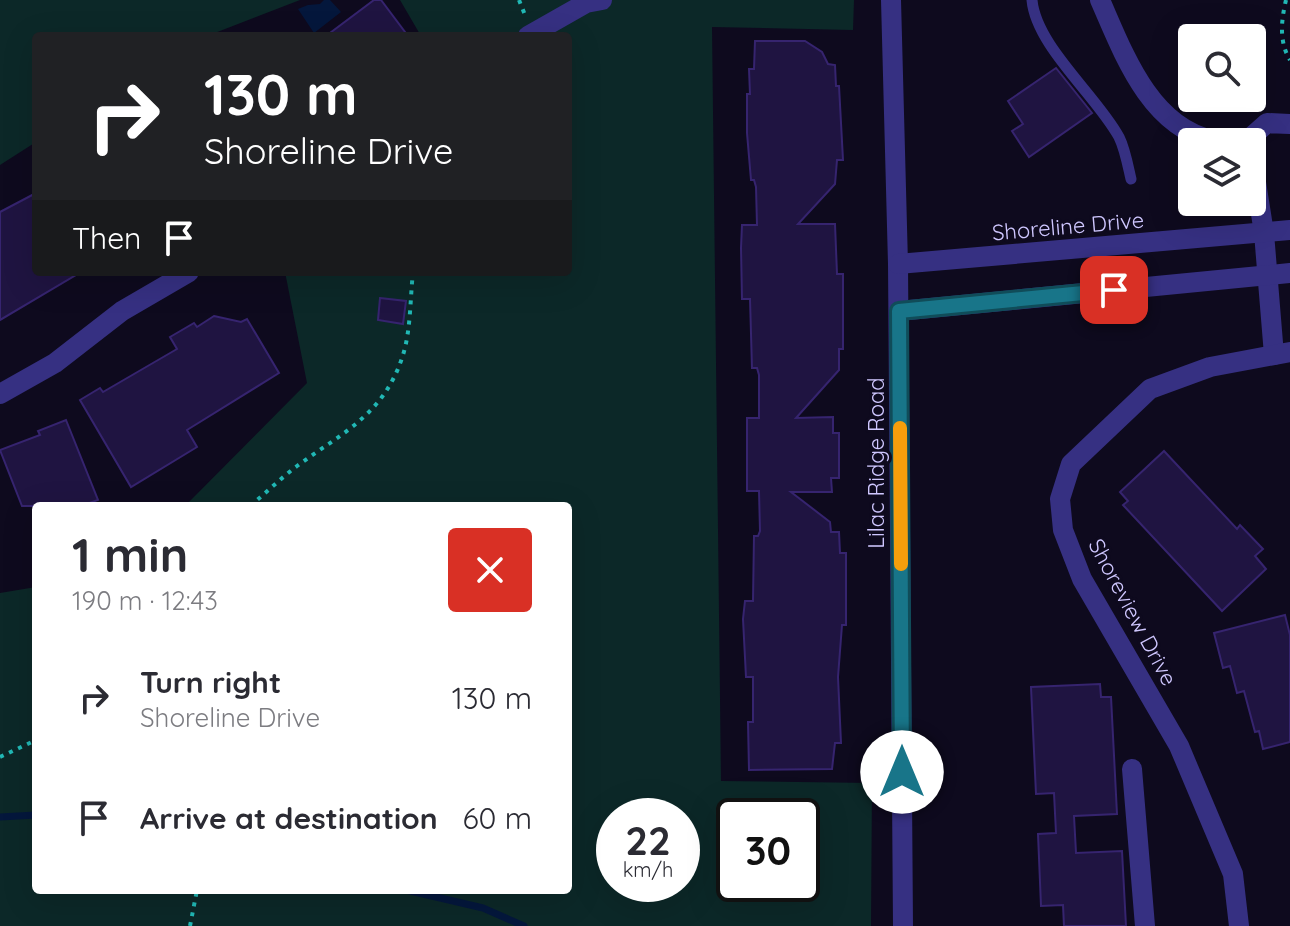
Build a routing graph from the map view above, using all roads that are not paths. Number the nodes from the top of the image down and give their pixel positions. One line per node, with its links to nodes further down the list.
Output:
1 (602, 0): 5 (street)
2 (891, 0): 13 (street, Lilac Ridge Road)
3 (1032, 0): 9 (lane)
4 (1100, 0): 7 (street)
5 (535, 32)
6 (1290, 124): 8 (street)
7 (1186, 128)
8 (1263, 128)
9 (1131, 179)
10 (1261, 216): 12 (street)
11 (1290, 230): 12 (street, Shoreline Drive)
12 (1264, 233): 13 (street, Shoreline Drive); 15 (street)
13 (898, 264): 17 (street, Lilac Ridge Road)
14 (1290, 273): 15 (street)
15 (1267, 275): 17 (street); 18 (street)
16 (182, 276): 19 (street)
17 (899, 311): 21 (street, Lilac Ridge Road)
18 (1282, 354): 23 (street, Shoreview Drive)
19 (0, 394)
20 (1132, 769): 22 (street)
21 (903, 926)
22 (1145, 926)
23 (1239, 926)

